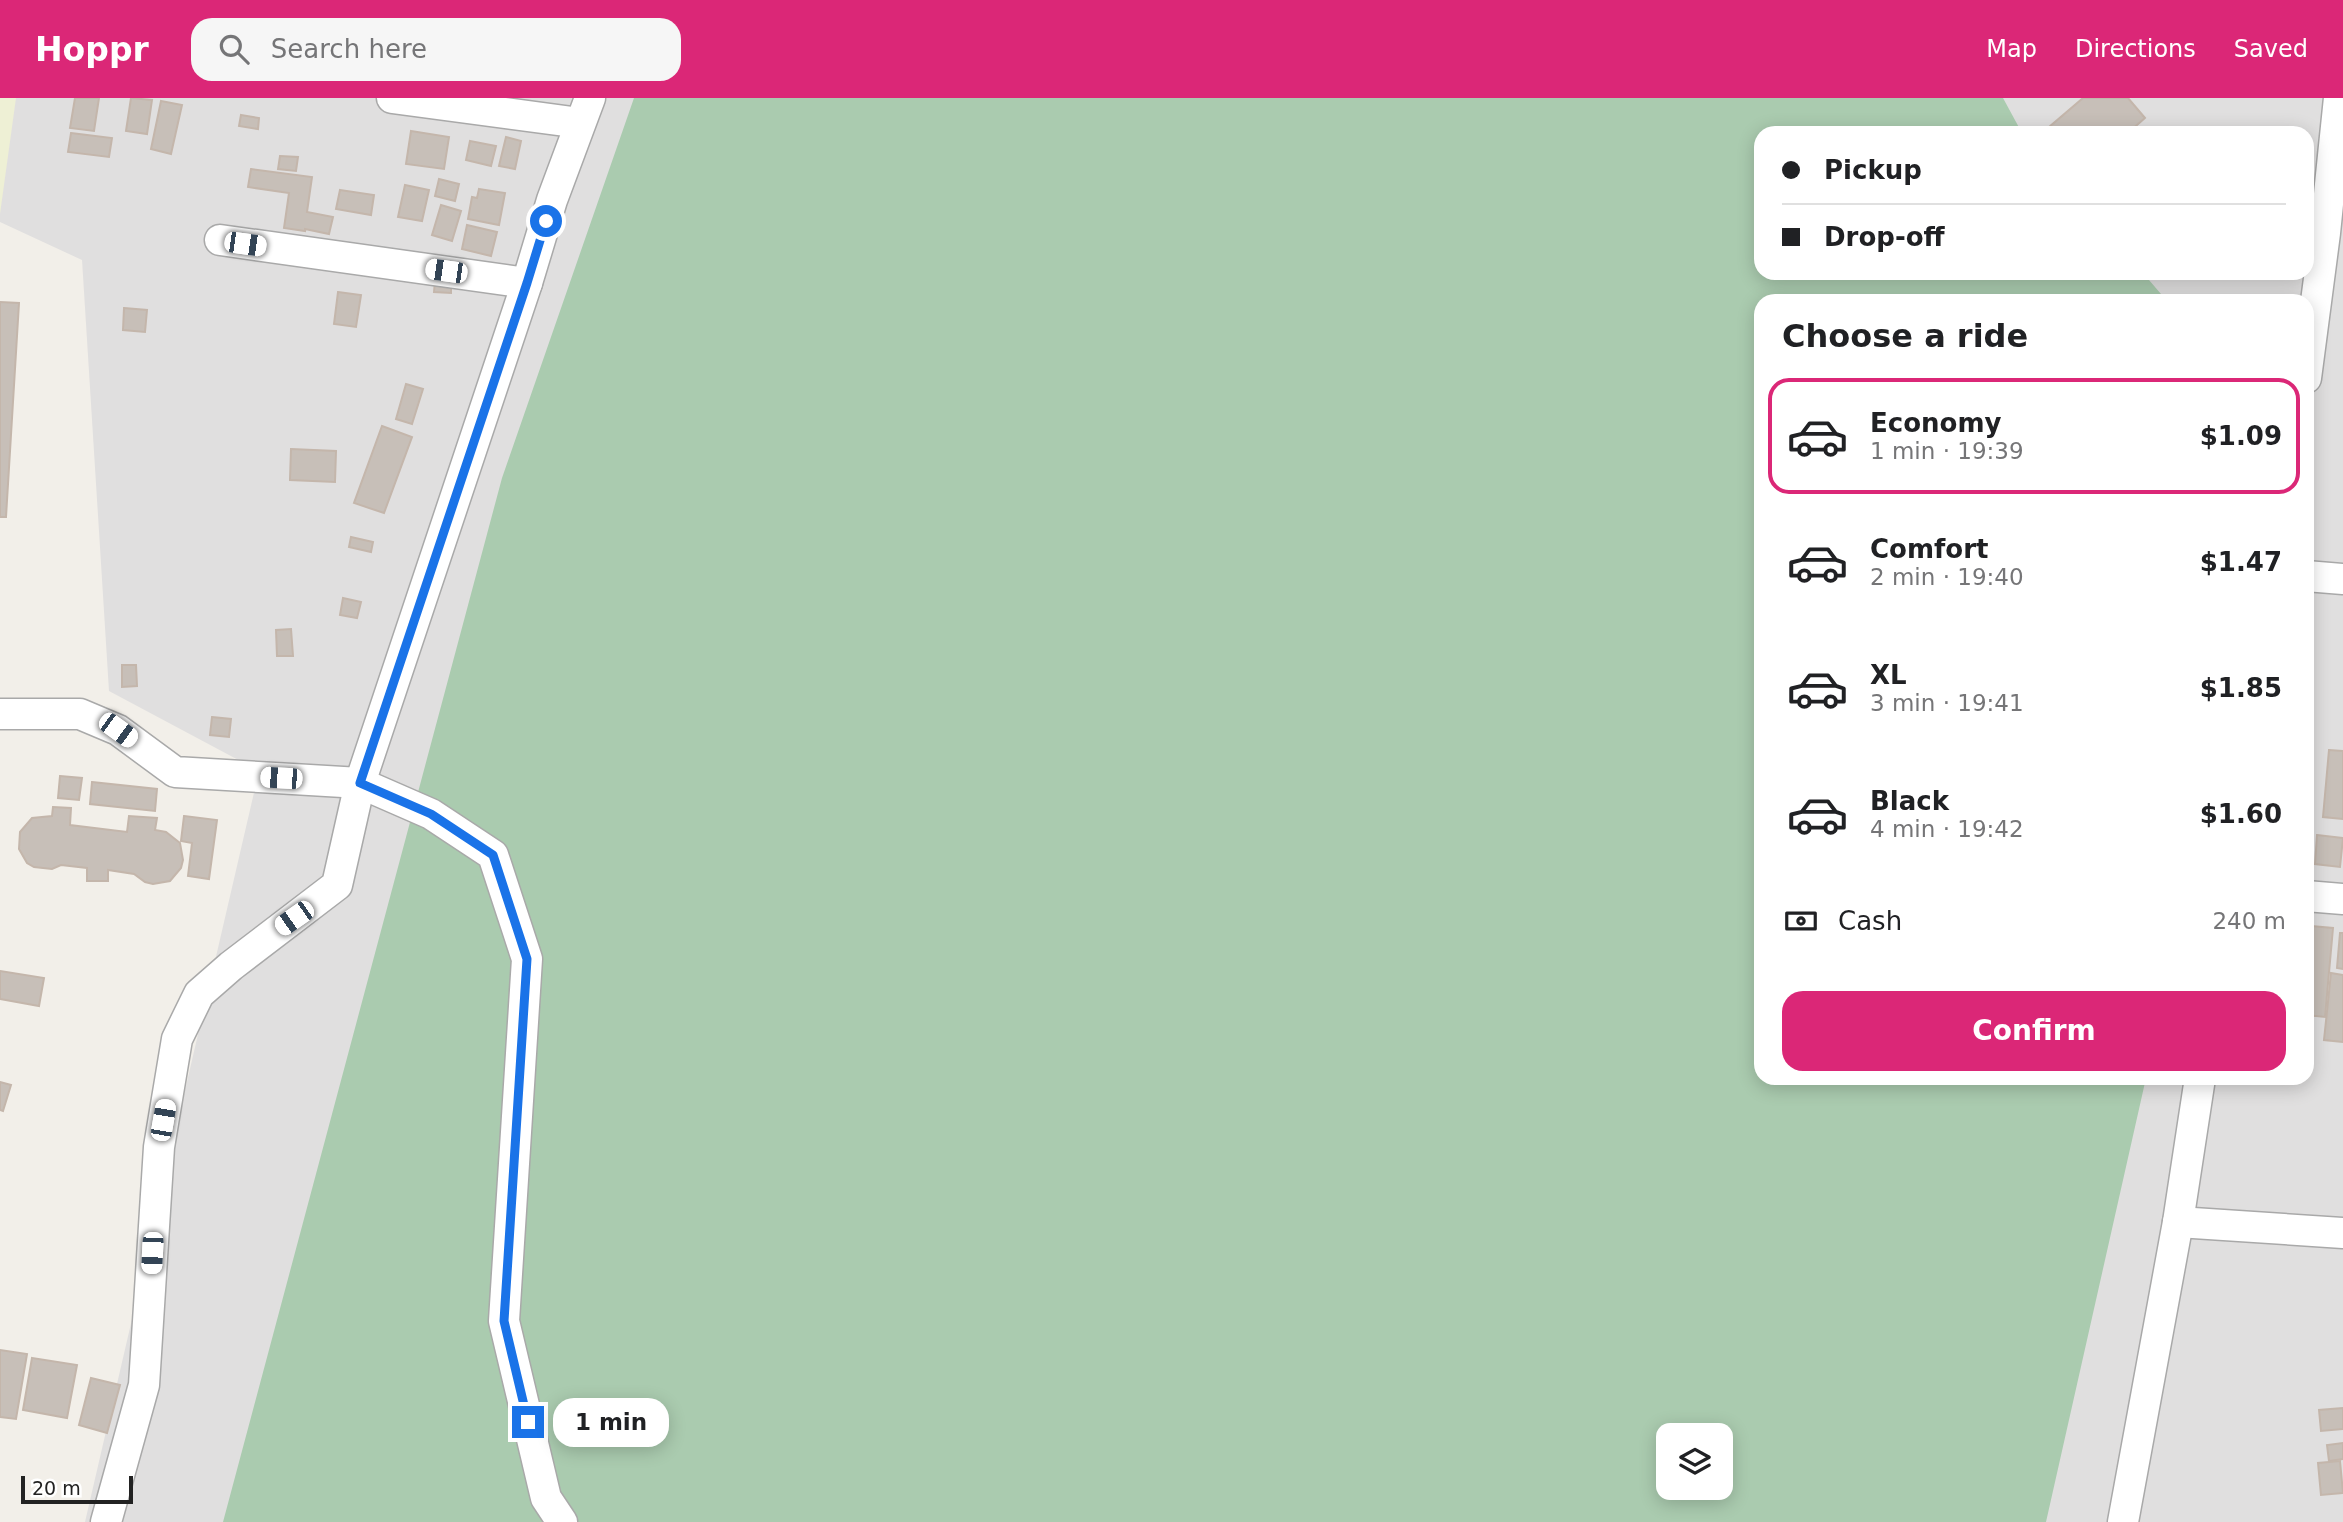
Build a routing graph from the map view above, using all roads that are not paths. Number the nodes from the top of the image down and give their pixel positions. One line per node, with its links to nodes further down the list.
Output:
1 (392, 98): 3 (street)
2 (2339, 98): 4 (street)
3 (585, 110): 6 (street)
4 (2334, 234): 7 (street)
5 (220, 240): 6 (street)
6 (527, 283): 11 (street)
7 (2314, 338)
8 (2314, 577): 9 (street)
9 (2343, 579)
10 (0, 714): 11 (street)
11 (360, 783): 17 (street); 18 (street)
12 (2314, 897): 13 (street)
13 (2343, 899)
14 (2199, 1085): 15 (street)
15 (2178, 1222): 16 (street); 19 (street)
16 (2343, 1233)
17 (106, 1522)
18 (562, 1522)
19 (2123, 1522)

